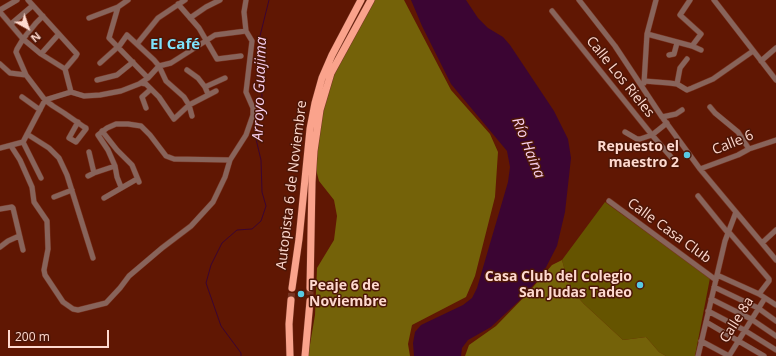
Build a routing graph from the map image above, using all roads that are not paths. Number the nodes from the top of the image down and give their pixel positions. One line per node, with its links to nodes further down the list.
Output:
1 (17, 0): 17 (street)
2 (28, 0): 18 (street)
3 (128, 0): 15 (street)
4 (185, 0): 13 (street)
5 (220, 0): 20 (street)
6 (246, 0): 22 (street)
7 (361, 0): 105 (highway, Autopista 6 de Noviembre)
8 (371, 0): 106 (highway, Autopista 6 de Noviembre)
9 (579, 0): 54 (street)
10 (656, 0): 24 (street)
11 (690, 0): 29 (street)
12 (714, 0): 33 (street)
13 (178, 4): 20 (street); 28 (street)
14 (31, 7): 21 (street)
15 (118, 7): 19 (street); 30 (street)
16 (552, 11): 73 (street, Calle Los Rieles)
17 (1, 14): 21 (street)
18 (43, 16): 23 (street); 25 (street)
19 (89, 18)
20 (190, 18): 26 (street)
21 (11, 24): 25 (street)
22 (246, 31): 26 (street); 81 (street)
23 (58, 34): 34 (street); 43 (street)
24 (647, 34): 27 (street); 50 (street)
25 (23, 39): 34 (street); 45 (street)
26 (207, 41): 36 (street); 42 (street)
27 (677, 43): 29 (street); 35 (street)
28 (138, 44): 30 (street); 42 (street)
29 (692, 46): 32 (street)
30 (118, 47): 39 (street); 40 (street)
31 (776, 48): 38 (street)
32 (701, 50)
33 (753, 51): 38 (street); 52 (street)
34 (41, 54): 43 (street)
35 (669, 55)
36 (241, 56)
37 (686, 59): 52 (street)
38 (761, 61): 49 (street)
39 (133, 62): 46 (street); 48 (street)
40 (100, 63)
41 (0, 64): 45 (street)
42 (159, 66): 46 (street); 61 (street)
43 (65, 69): 57 (street)
44 (187, 70): 53 (street)
45 (26, 75): 60 (street)
46 (148, 78): 51 (street)
47 (225, 78): 53 (street)
48 (97, 80)
49 (776, 80)
50 (644, 81): 52 (street); 54 (street)
51 (141, 83): 55 (street); 57 (street)
52 (677, 84)
53 (205, 87): 58 (street)
54 (642, 88): 67 (street)
55 (150, 89): 61 (street); 63 (street)
56 (216, 91): 58 (street)
57 (71, 92): 60 (street)
58 (208, 94): 61 (street)
59 (22, 97): 64 (street)
60 (45, 100): 64 (street); 68 (street)
61 (189, 105): 66 (street)
62 (710, 106): 78 (street)
63 (146, 108)
64 (40, 110): 72 (street)
65 (682, 110): 67 (street)
66 (192, 116)
67 (662, 117): 69 (street)
68 (78, 122)
69 (667, 124): 73 (street); 83 (street)
70 (102, 131): 81 (street); 82 (street); 87 (street)
71 (625, 132): 73 (street)
72 (27, 134): 75 (street); 88 (street)
73 (652, 135): 80 (street, Calle Los Rieles)
74 (776, 140): 78 (street, Calle 6)
75 (23, 142): 76 (street); 86 (street)
76 (11, 146): 77 (street); 81 (street)
77 (0, 148)
78 (749, 149): 83 (street, Calle 6)
79 (89, 152): 84 (street)
80 (671, 157)
81 (230, 160)
82 (115, 166): 84 (street); 87 (street)
83 (700, 169): 94 (street)
84 (94, 173): 85 (street)
85 (88, 176)
86 (41, 178)
87 (121, 187): 91 (street)
88 (72, 190): 90 (street); 101 (street)
89 (698, 196): 96 (street)
90 (54, 197)
91 (104, 198)
92 (609, 201): 103 (street, Calle Casa Club)
93 (0, 208): 97 (street)
94 (736, 212): 96 (street); 98 (street)
95 (776, 230): 98 (street)
96 (728, 232): 103 (street); 107 (street)
97 (19, 236): 99 (street); 100 (street)
98 (762, 243): 102 (street)
99 (0, 247)
100 (23, 250)
101 (93, 258)
102 (776, 260)
103 (716, 277): 104 (street); 107 (street, Calle Casa Club)
104 (714, 287): 109 (street); 113 (street)
105 (292, 288)
106 (310, 288)
107 (759, 294): 108 (street, Calle Casa Club)
108 (765, 298): 112 (street, Calle Casa Club); 113 (street, Calle 8a)
109 (711, 299): 114 (street); 115 (street)
110 (291, 300): 124 (highway)
111 (310, 301): 125 (highway)
112 (776, 305)
113 (758, 308): 115 (street, Calle 8a); 116 (street)
114 (708, 311): 117 (street); 118 (street)
115 (751, 319): 118 (street, Calle 8a); 119 (street)
116 (776, 321)
117 (706, 322): 120 (street); 121 (street)
118 (744, 330): 120 (street, Calle 8a); 122 (street)
119 (776, 336)
120 (738, 340): 126 (street, Calle 8a); 127 (street)
121 (701, 341): 123 (street); 126 (street)
122 (776, 350)
123 (699, 355)
124 (290, 356)
125 (305, 356)
126 (729, 356)
127 (764, 356)

